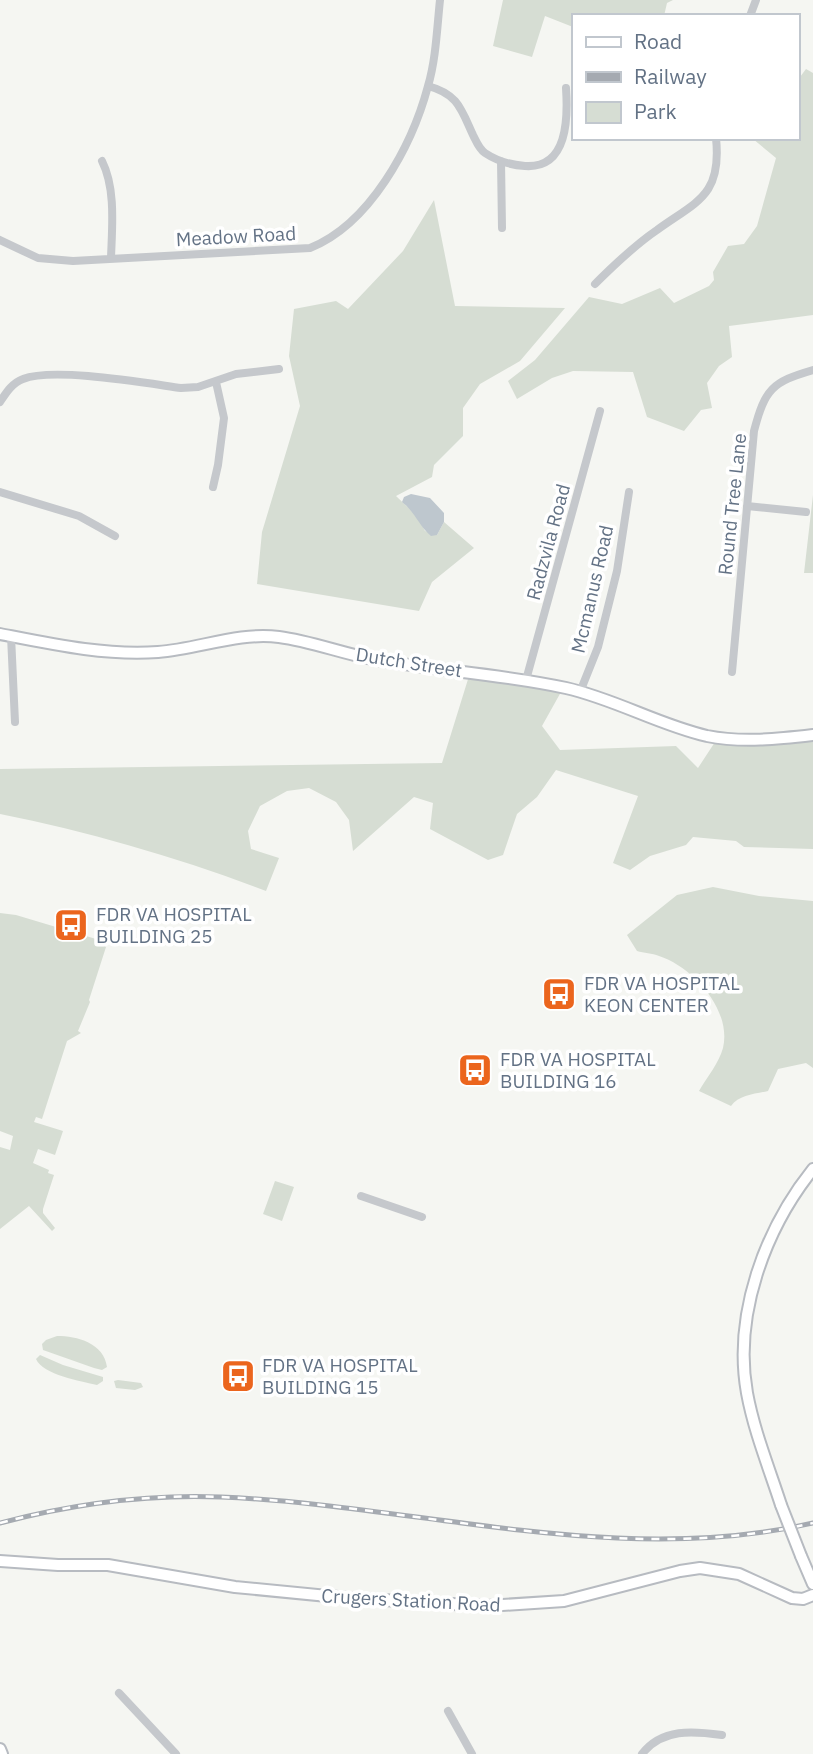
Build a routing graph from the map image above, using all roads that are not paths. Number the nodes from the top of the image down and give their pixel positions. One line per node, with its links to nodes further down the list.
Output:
1 (440, 0): 2 (street, Meadow Road)
2 (429, 86): 6 (street); 9 (street, Meadow Road)
3 (566, 88): 6 (street)
4 (716, 140): 10 (street)
5 (102, 161): 9 (street)
6 (501, 161): 7 (street)
7 (502, 228)
8 (0, 240): 9 (street, Meadow Road)
9 (111, 258)
10 (596, 284)
11 (279, 369): 13 (street)
12 (813, 370): 19 (street, Round Tree Lane)
13 (216, 382): 14 (street); 16 (street)
14 (0, 402)
15 (600, 411): 24 (street, Radzvila Road)
16 (213, 487)
17 (0, 492): 21 (street)
18 (629, 492): 25 (street, Mcmanus Road)
19 (747, 506): 20 (street); 23 (street, Round Tree Lane)
20 (806, 512)
21 (115, 536)
22 (5, 635): 24 (street, Dutch Street); 26 (street)
23 (732, 672)
24 (526, 680): 25 (street, Dutch Street)
25 (580, 692): 27 (street, Dutch Street)
26 (15, 722)
27 (813, 736)
28 (813, 1169): 32 (street, bridge)
29 (361, 1196): 30 (street)
30 (422, 1217)
31 (0, 1561): 33 (street, Crugers Station Road)
32 (813, 1584)
33 (813, 1595)
34 (119, 1693): 37 (street)
35 (447, 1711): 38 (street)
36 (722, 1735): 39 (street)
37 (176, 1754)
38 (472, 1754)
39 (642, 1754)

